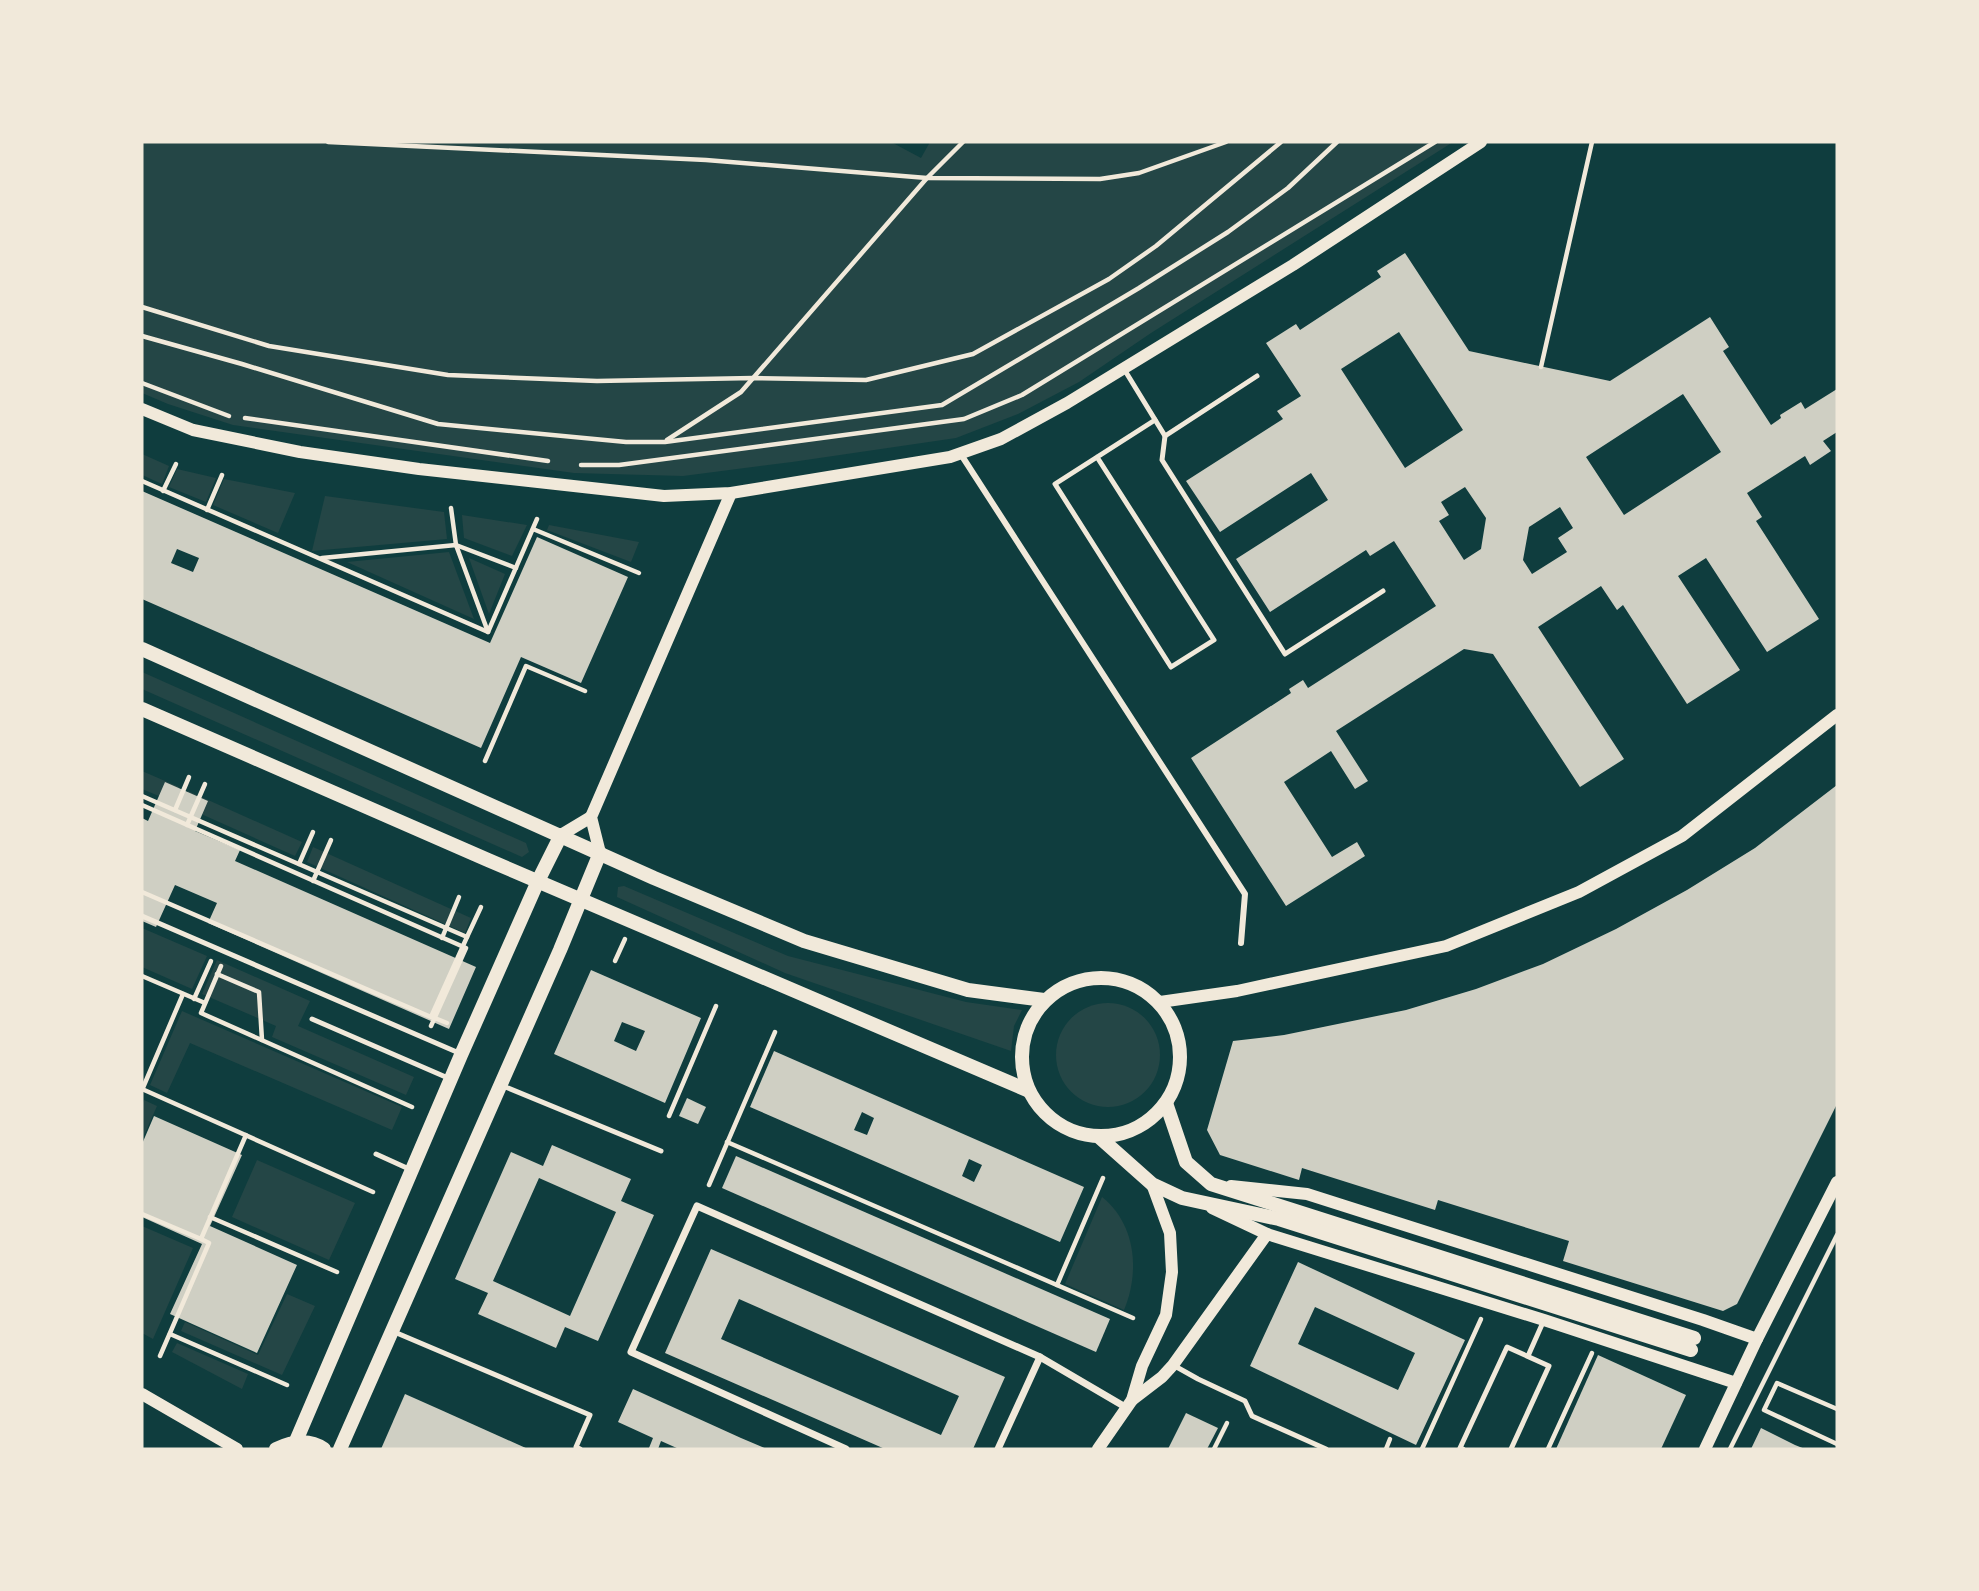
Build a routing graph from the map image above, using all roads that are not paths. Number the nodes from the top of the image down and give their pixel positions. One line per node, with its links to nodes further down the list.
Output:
1 (1481, 142): 2 (street)
2 (1124, 369): 5 (lane); 7 (street)
3 (1257, 376): 6 (lane)
4 (142, 409): 9 (street)
5 (1156, 420): 6 (lane); 8 (lane)
6 (1165, 436): 10 (lane)
7 (960, 453): 9 (street); 20 (street)
8 (1097, 457): 8 (lane)
9 (731, 493): 14 (street)
10 (1383, 591)
11 (142, 649): 15 (main road)
12 (142, 709): 17 (main road)
13 (1837, 715): 22 (street)
14 (591, 817): 15 (street); 16 (street)
15 (561, 835): 16 (main road); 17 (main road)
16 (600, 853): 18 (main road); 21 (main road)
17 (538, 881): 18 (main road); 24 (main road)
18 (581, 900): 26 (main road); 27 (main road)
19 (142, 916): 24 (lane)
20 (1241, 943)
21 (1044, 1000): 22 (main road); 27 (main road)
22 (1160, 1002): 28 (main road)
23 (312, 1019): 25 (lane)
24 (461, 1055): 25 (main road)
25 (451, 1080): 32 (main road)
26 (500, 1085): 30 (lane); 39 (main road)
27 (1027, 1090): 29 (main road)
28 (1166, 1103): 29 (main road); 35 (main road)
29 (1098, 1136): 34 (main road)
30 (661, 1151)
31 (376, 1154): 32 (lane)
32 (412, 1170): 47 (main road)
33 (1837, 1182): 40 (street)
34 (1152, 1184): 36 (main road); 46 (street)
35 (1211, 1184): 36 (main road); 40 (street)
36 (1202, 1203): 37 (street)
37 (1267, 1234): 38 (street); 43 (street)
38 (1544, 1320): 41 (lane); 44 (street)
39 (392, 1331): 51 (main road); 52 (lane)
40 (1757, 1339): 44 (street)
41 (1528, 1356): 57 (lane); 58 (lane)
42 (1040, 1357): 46 (street); 53 (street); 54 (street)
43 (1173, 1365): 46 (street); 56 (lane)
44 (1736, 1383): 59 (street)
45 (142, 1394): 48 (street)
46 (1130, 1404): 55 (street)
47 (296, 1441): 49 (main road); 50 (main road)
48 (237, 1449)
49 (275, 1449)
50 (324, 1449)
51 (340, 1449)
52 (580, 1449)
53 (846, 1449)
54 (998, 1449)
55 (1098, 1449)
56 (1326, 1449)
57 (1463, 1449)
58 (1511, 1449)
59 (1705, 1449)

